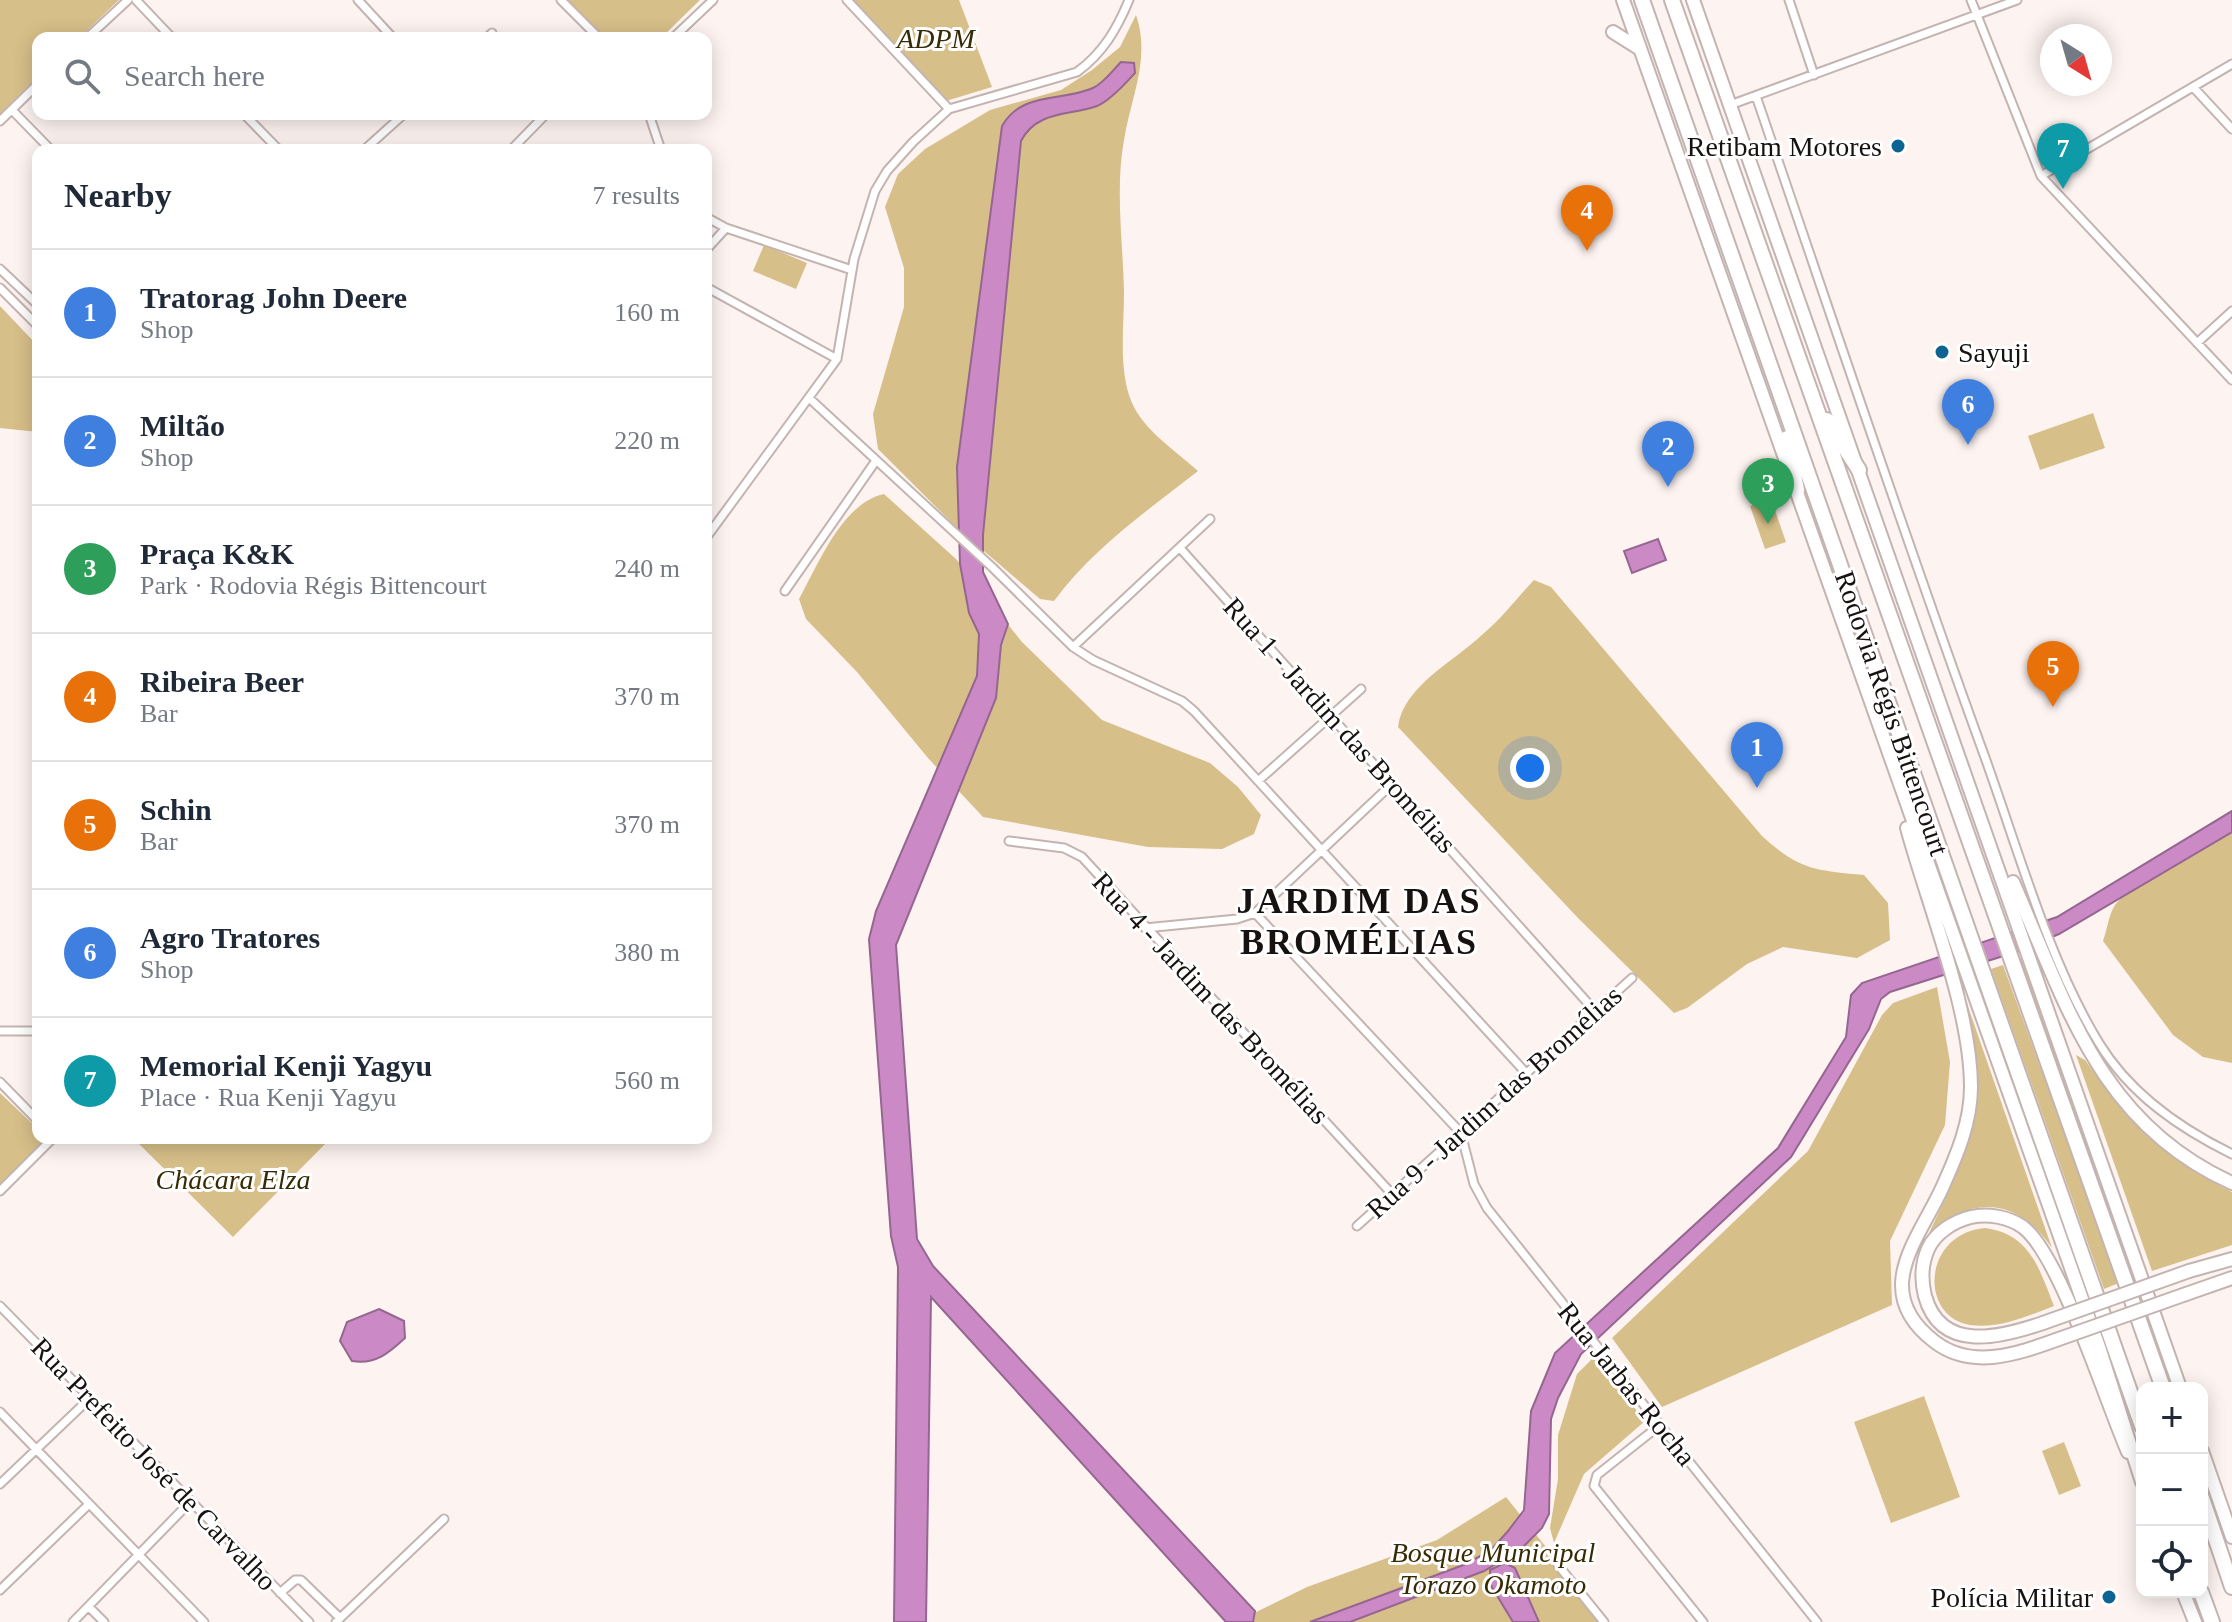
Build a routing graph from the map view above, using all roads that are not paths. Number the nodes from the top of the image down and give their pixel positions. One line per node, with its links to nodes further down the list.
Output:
1 (128, 0): 16 (street)
2 (136, 0): 17 (street)
3 (358, 0): 18 (street)
4 (561, 0): 19 (street)
5 (713, 0): 20 (street)
6 (847, 0): 29 (street)
7 (1129, 0): 29 (street)
8 (1623, 0): 22 (main road)
9 (1642, 0): 56 (highway, Rodovia Régis Bittencourt)
10 (1672, 0): 58 (highway, Rodovia Régis Bittencourt)
11 (1693, 0): 28 (main road)
12 (1789, 0): 24 (street)
13 (1971, 0): 15 (street)
14 (2017, 0): 15 (street)
15 (1977, 15): 24 (street); 42 (street)
16 (93, 32)
17 (166, 32)
18 (387, 32)
19 (593, 32)
20 (679, 32)
21 (1613, 32): 22 (main road)
22 (1640, 49): 61 (main road)
23 (2232, 64): 25 (street)
24 (1814, 75): 27 (street)
25 (2193, 87): 36 (street); 42 (street)
26 (32, 90): 30 (street)
27 (1756, 96): 28 (street); 75 (street)
28 (1730, 105): 60 (main road)
29 (949, 109): 47 (street)
30 (12, 110): 35 (street); 37 (street)
31 (250, 120): 38 (street)
32 (397, 120): 39 (street)
33 (540, 120): 40 (street)
34 (651, 120): 41 (street)
35 (0, 121)
36 (2232, 129)
37 (45, 144)
38 (273, 144)
39 (371, 144)
40 (517, 144)
41 (659, 144)
42 (2041, 176): 53 (street)
43 (712, 220): 44 (street)
44 (726, 228): 45 (street); 47 (street)
45 (712, 243)
46 (0, 269): 50 (street)
47 (852, 270): 54 (street)
48 (0, 288): 52 (street)
49 (712, 290): 54 (street)
50 (32, 299)
51 (2232, 311): 53 (street)
52 (32, 320)
53 (2197, 343): 55 (street)
54 (837, 359): 57 (street)
55 (2232, 380)
56 (1779, 391): 61 (highway); 79 (highway, Rodovia Régis Bittencourt)
57 (809, 398): 59 (street); 63 (street)
58 (1814, 401): 60 (highway); 100 (highway, Rodovia Régis Bittencourt)
59 (875, 462): 65 (street); 66 (street)
60 (1859, 470): 75 (main road)
61 (1797, 490): 69 (main road)
62 (1210, 519): 64 (street)
63 (712, 530)
64 (1180, 548): 66 (street); 68 (street, Rua 1 - Jardim das Bromélias)
65 (785, 591)
66 (1073, 647): 70 (street)
67 (1361, 689): 68 (street)
68 (1332, 715): 70 (street); 71 (street, Rua 1 - Jardim das Bromélias)
69 (1883, 740): 79 (main road); 94 (main road, bridge)
70 (1258, 781): 73 (street)
71 (1393, 783): 73 (street); 80 (street, Rua 1 - Jardim das Bromélias)
72 (1009, 841): 76 (street, Rua 4 - Jardim das Bromélias)
73 (1322, 850): 74 (street); 83 (street)
74 (1255, 913): 76 (street); 86 (street)
75 (2031, 920): 77 (main road); 101 (main road)
76 (1145, 928): 91 (street, Rua 4 - Jardim das Bromélias)
77 (2052, 956): 88 (street); 89 (main road)
78 (1632, 978): 80 (street, Rua 9 - Jardim das Bromélias)
79 (1979, 985): 103 (highway, Rodovia Régis Bittencourt); 108 (main road)
80 (1595, 1011): 83 (street, Rua 9 - Jardim das Bromélias)
81 (0, 1031): 82 (street)
82 (32, 1031)
83 (1526, 1073): 86 (street, Rua 9 - Jardim das Bromélias)
84 (0, 1082): 85 (street)
85 (32, 1115)
86 (1461, 1133): 91 (street, Rua 9 - Jardim das Bromélias); 105 (street, Rua Jarbas Rocha)
87 (47, 1144): 90 (street)
88 (2232, 1154)
89 (2232, 1183)
90 (0, 1191)
91 (1392, 1194): 92 (street, Rua 9 - Jardim das Bromélias)
92 (1357, 1226)
93 (2232, 1259): 96 (main road, bridge)
94 (2232, 1278)
95 (0, 1306): 102 (street, Rua Prefeito José de Carvalho)
96 (2072, 1313)
97 (2072, 1313): 98 (main road, bridge)
98 (2072, 1313)
99 (2072, 1313): 109 (main road, bridge)
100 (2161, 1382)
101 (2178, 1382)
102 (89, 1399): 106 (street); 111 (street, Rua Prefeito José de Carvalho)
103 (2136, 1410)
104 (0, 1412): 106 (street)
105 (1660, 1425): 130 (street); 131 (street, Rua Jarbas Rocha)
106 (36, 1449): 110 (street); 112 (street)
107 (2203, 1454): 115 (main road)
108 (2136, 1464)
109 (2136, 1468)
110 (0, 1484)
111 (190, 1502): 116 (street); 120 (street, Rua Prefeito José de Carvalho)
112 (87, 1506): 116 (street); 119 (street)
113 (2208, 1516): 118 (highway)
114 (444, 1519): 124 (street)
115 (2232, 1537)
116 (138, 1556): 123 (street); 127 (street)
117 (1558, 1565): 129 (street)
118 (2232, 1587)
119 (0, 1590)
120 (280, 1593): 124 (street); 128 (street, Rua Prefeito José de Carvalho)
121 (2185, 1598): 132 (main road)
122 (2203, 1598): 133 (highway)
123 (89, 1607): 125 (street); 126 (street)
124 (338, 1620)
125 (73, 1622)
126 (104, 1622)
127 (204, 1622)
128 (309, 1622)
129 (1604, 1622)
130 (1703, 1622)
131 (1817, 1622)
132 (2195, 1622)
133 (2212, 1622)

